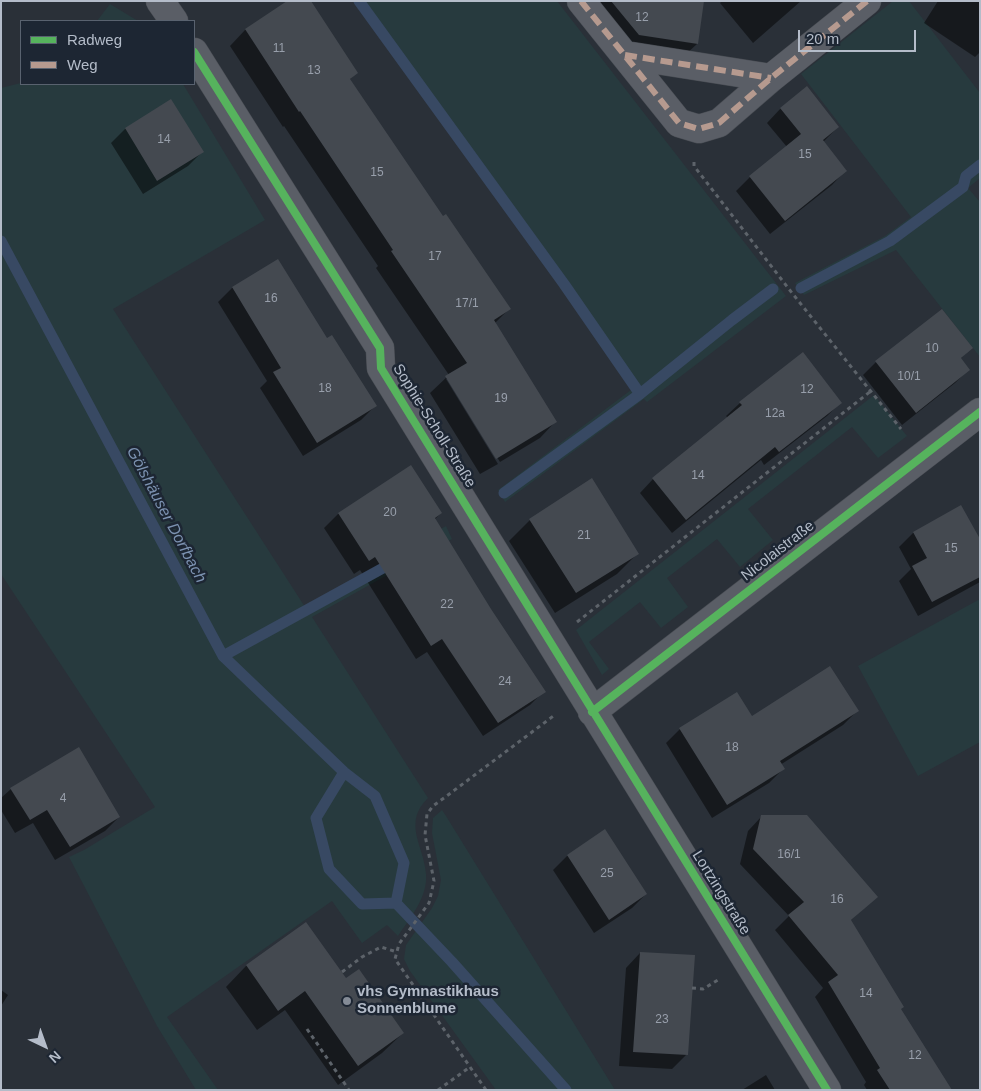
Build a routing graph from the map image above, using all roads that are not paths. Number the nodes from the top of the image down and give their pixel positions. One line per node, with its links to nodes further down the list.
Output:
1 (160, 1): 4 (street)
2 (581, 1): 6 (street)
3 (867, 1): 7 (street)
4 (173, 20)
5 (195, 54): 9 (street, Sophie-Scholl-Straße)
6 (625, 55): 7 (street); 7 (street)
7 (771, 78)
8 (977, 421): 9 (street, Nicolaistraße)
9 (592, 712): 10 (street, Lortzingstraße)
10 (827, 1090)

